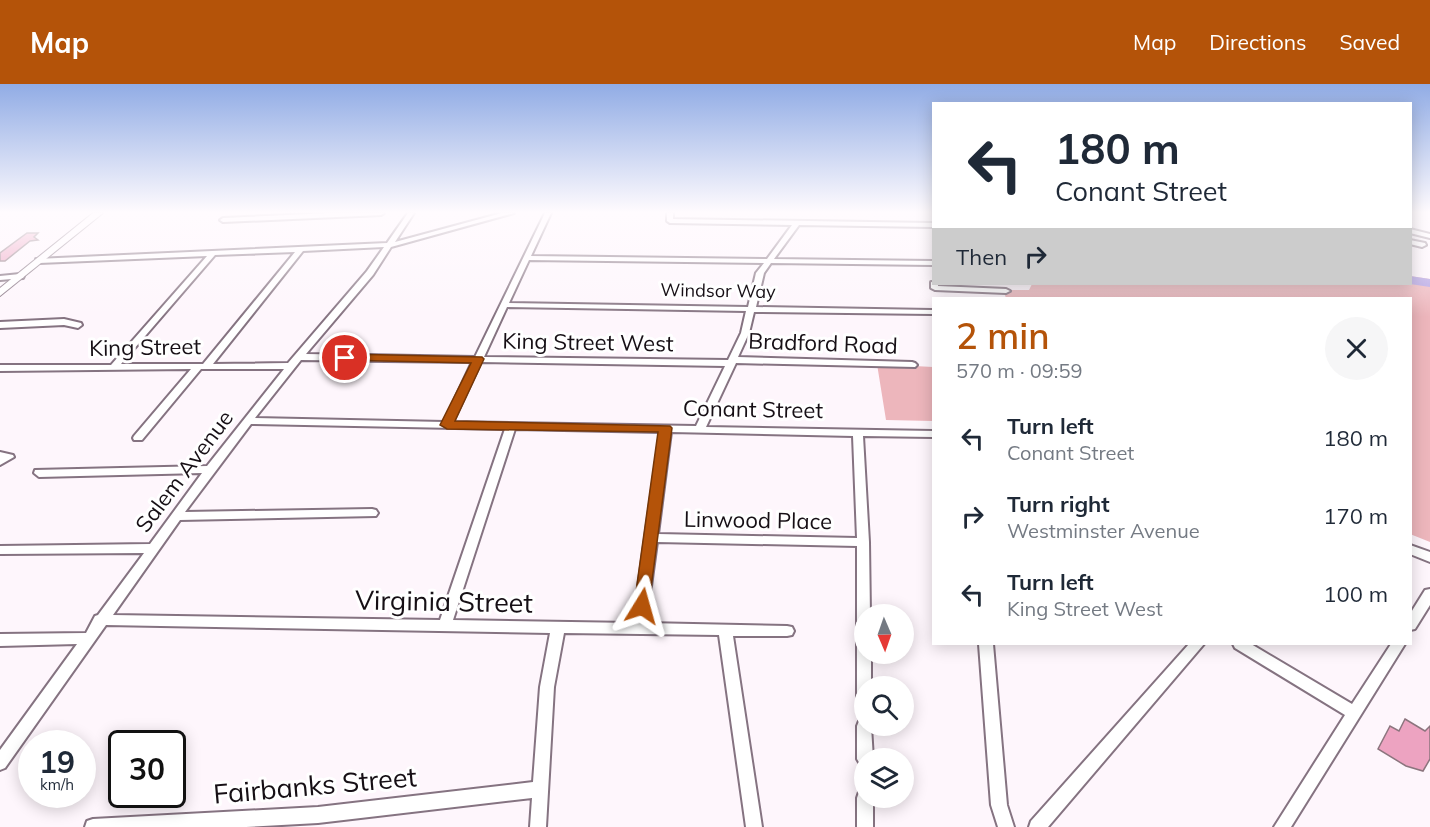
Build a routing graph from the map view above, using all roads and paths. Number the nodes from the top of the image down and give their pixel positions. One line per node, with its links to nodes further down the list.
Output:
1 (56, 248): 9 (main road)
2 (331, 248): 6 (street)
3 (389, 248): 22 (street, Salem Avenue)
4 (531, 248): 8 (street)
5 (778, 248): 10 (street)
6 (301, 249): 7 (street); 25 (street)
7 (213, 253): 9 (street); 27 (street)
8 (526, 258): 10 (street); 17 (street)
9 (39, 261): 12 (main road)
10 (767, 261): 11 (street); 18 (street)
11 (932, 263)
12 (20, 276): 13 (street); 16 (main road)
13 (0, 278)
14 (934, 286): 15 (street)
15 (1006, 291)
16 (0, 293)
17 (504, 305): 18 (street, Windsor Way); 23 (street)
18 (752, 307): 19 (street, Windsor Way); 24 (street)
19 (932, 312)
20 (0, 325): 21 (street)
21 (78, 325)
22 (299, 357): 23 (street, King Street West); 28 (street, Salem Avenue)
23 (478, 359): 24 (street, King Street West); 31 (street)
24 (732, 361): 26 (street, Bradford Road); 34 (street)
25 (203, 365): 27 (street, King Street); 28 (street, King Street); 37 (street)
26 (912, 365)
27 (115, 366): 29 (street, King Street)
28 (291, 366): 30 (street, Salem Avenue)
29 (0, 368)
30 (247, 421): 31 (street, Conant Street); 40 (street, Salem Avenue)
31 (447, 425): 32 (street, Conant Street)
32 (512, 426): 33 (street, Conant Street); 53 (street)
33 (666, 428): 34 (street, Conant Street); 44 (street)
34 (700, 429): 35 (street, Conant Street)
35 (858, 432): 36 (street, Conant Street); 45 (street)
36 (932, 434)
37 (138, 438)
38 (0, 455): 39 (street)
39 (0, 462)
40 (210, 469): 41 (street); 43 (street, Salem Avenue)
41 (39, 473)
42 (372, 513): 43 (street)
43 (176, 516): 46 (street, Salem Avenue)
44 (652, 538): 45 (street, Linwood Place); 55 (street)
45 (863, 542): 64 (street)
46 (152, 548): 47 (street); 51 (street, Salem Avenue)
47 (0, 550)
48 (1412, 550): 49 (street)
49 (1430, 557)
50 (1430, 594): 52 (street)
51 (100, 620): 53 (street, Virginia Street); 58 (street, Salem Avenue)
52 (1412, 622)
53 (445, 626): 54 (street, Virginia Street)
54 (558, 628): 55 (street, Virginia Street); 67 (street)
55 (639, 629): 56 (street, Virginia Street)
56 (725, 630): 57 (street, Virginia Street); 71 (street)
57 (787, 631)
58 (87, 638): 59 (street); 66 (street, Salem Avenue)
59 (0, 640)
60 (986, 645): 73 (street)
61 (1196, 645): 74 (street)
62 (1242, 645): 65 (street)
63 (1397, 645): 65 (street)
64 (864, 676)
65 (1353, 712): 75 (street)
66 (0, 763)
67 (540, 789): 69 (street, Fairbanks Street); 70 (street)
68 (865, 808): 72 (street)
69 (93, 827)
70 (538, 827)
71 (754, 827)
72 (865, 827)
73 (1006, 827)
74 (1037, 827)
75 (1282, 827)

